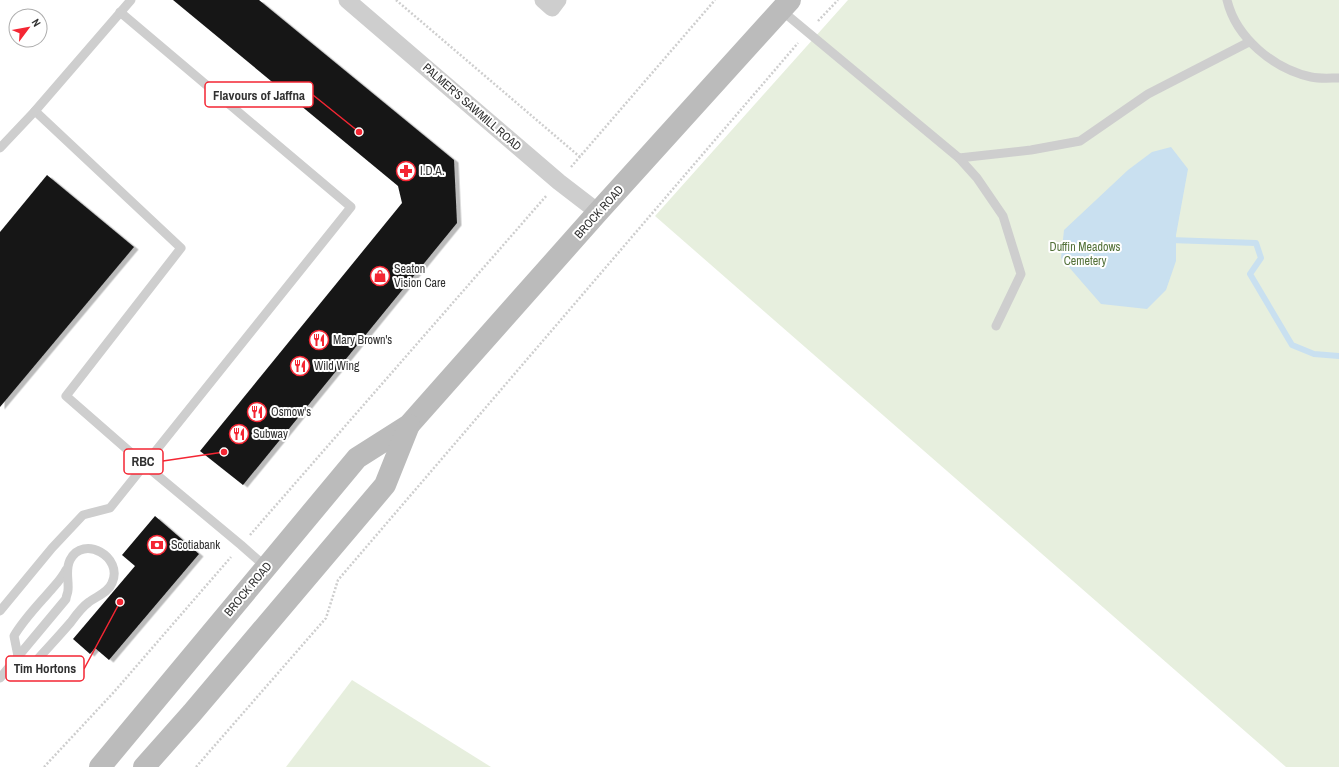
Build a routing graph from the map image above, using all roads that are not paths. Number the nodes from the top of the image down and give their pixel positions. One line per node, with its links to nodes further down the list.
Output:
1 (131, 0): 7 (lane)
2 (347, 0): 13 (street, PALMER'S SAWMILL ROAD)
3 (543, 0): 4 (street)
4 (558, 0)
5 (1227, 0): 8 (lane)
6 (786, 5): 12 (lane); 13 (main road, BROCK ROAD)
7 (120, 12): 10 (lane); 16 (lane)
8 (1249, 42): 9 (lane); 12 (lane)
9 (1339, 78)
10 (35, 111): 11 (lane); 16 (lane)
11 (0, 148)
12 (960, 158): 14 (lane)
13 (598, 212): 15 (main road, BROCK ROAD)
14 (996, 326)
15 (409, 425): 17 (main road, BROCK ROAD); 24 (main road, BROCK ROAD)
16 (145, 466): 17 (lane); 19 (lane)
17 (266, 567): 23 (main road, BROCK ROAD)
18 (67, 568): 20 (lane); 20 (lane); 21 (lane)
19 (0, 611)
20 (18, 656): 22 (lane)
21 (34, 663)
22 (0, 678)
23 (100, 767)
24 (144, 767)

